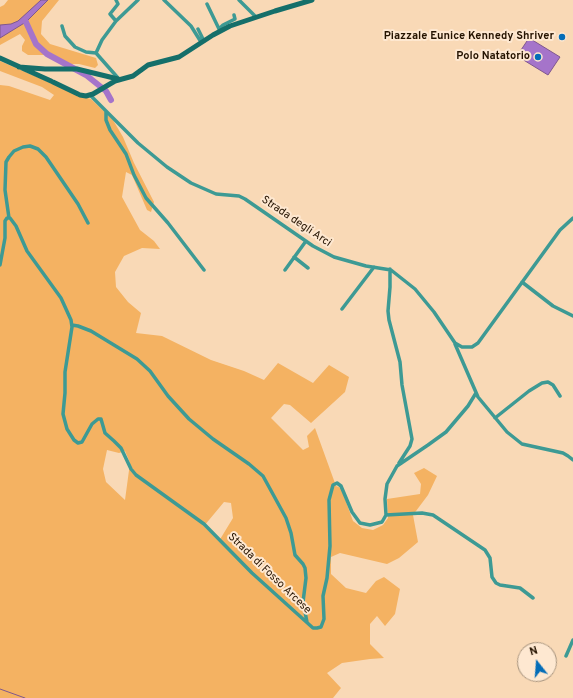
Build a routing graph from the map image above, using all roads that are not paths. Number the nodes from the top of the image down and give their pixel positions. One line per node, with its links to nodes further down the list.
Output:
1 (138, 0): 9 (street)
2 (164, 0): 13 (street)
3 (239, 0): 8 (street)
4 (312, 0): 8 (main road)
5 (117, 1): 9 (street)
6 (207, 4): 12 (street)
7 (234, 15): 12 (street)
8 (256, 17): 12 (main road)
9 (116, 21): 14 (street)
10 (62, 26): 14 (street)
11 (198, 29): 13 (street)
12 (220, 30): 13 (main road)
13 (203, 41): 20 (main road)
14 (96, 53): 20 (street)
15 (0, 58): 16 (main road)
16 (19, 67): 17 (main road); 19 (main road)
17 (45, 69): 18 (main road); 19 (main road)
18 (105, 75): 20 (main road); 21 (main road)
19 (43, 77): 22 (main road)
20 (118, 79): 21 (main road)
21 (108, 84): 22 (main road)
22 (92, 94): 23 (street, Strada degli Arci)
23 (106, 111): 27 (street, Strada degli Arci); 33 (street)
24 (9, 218): 26 (street, Strada di Fosso Arcese); 29 (street, Strada di Fosso Arcese); 38 (street, Strada di Fosso Arcese)
25 (573, 218): 35 (street)
26 (88, 223)
27 (306, 241): 28 (street); 30 (street, Strada degli Arci)
28 (294, 258): 31 (street); 34 (street)
29 (0, 265)
30 (374, 267): 32 (street, Strada degli Arci); 36 (street)
31 (308, 268)
32 (390, 269): 39 (street); 44 (street)
33 (204, 270)
34 (285, 270)
35 (522, 282): 37 (street); 39 (street)
36 (342, 309)
37 (573, 316)
38 (72, 325): 47 (street); 47 (street, Strada di Fosso Arcese)
39 (454, 343): 40 (street)
40 (476, 393): 42 (street); 44 (street)
41 (560, 396): 42 (street)
42 (495, 418): 43 (street)
43 (573, 460)
44 (397, 466): 45 (street)
45 (386, 515): 46 (street); 47 (street, Strada di Fosso Arcese)
46 (533, 598)
47 (307, 623)
48 (573, 640): 49 (street)
49 (566, 656)

